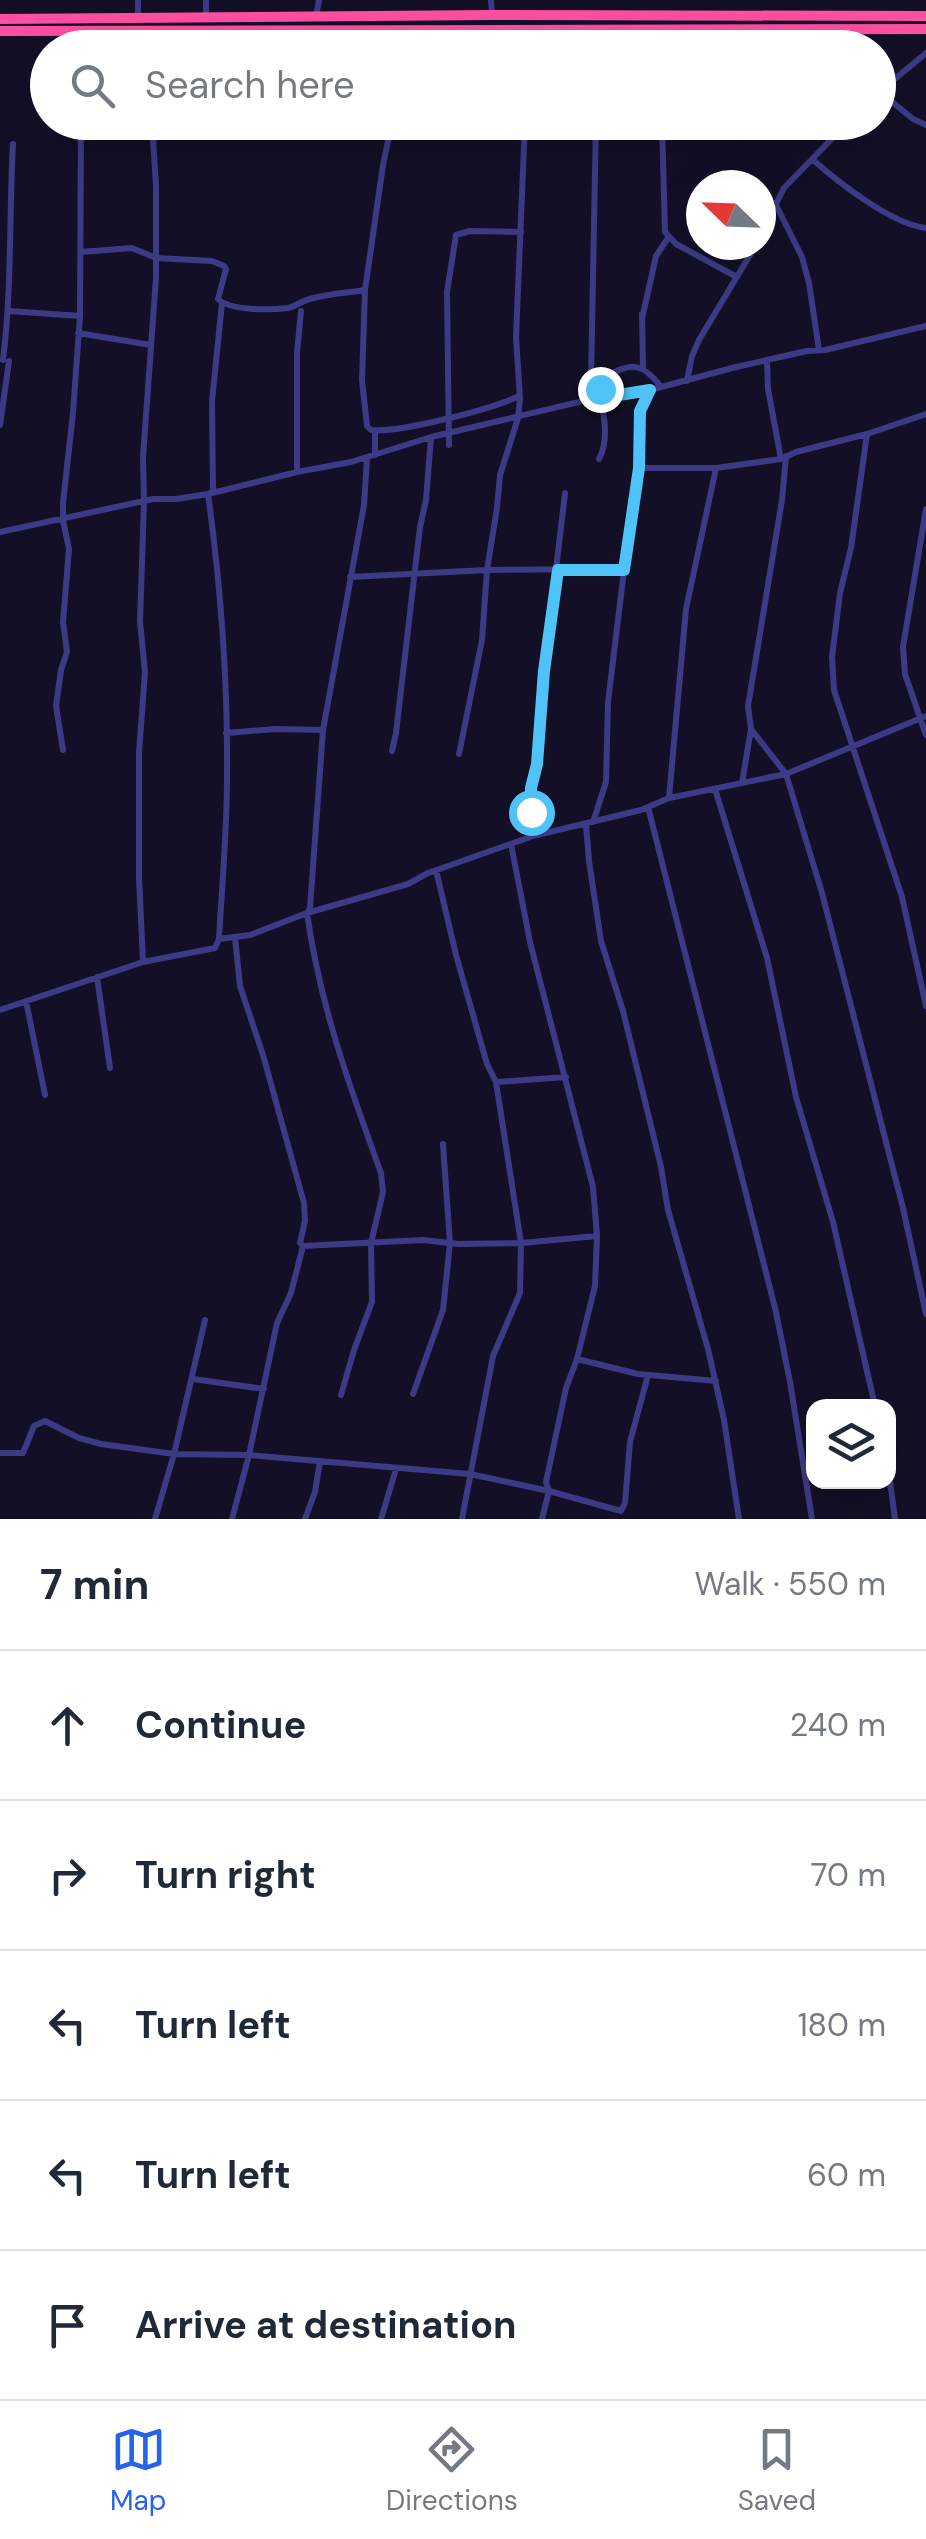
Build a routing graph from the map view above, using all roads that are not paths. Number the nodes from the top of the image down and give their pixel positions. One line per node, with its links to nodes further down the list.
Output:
1 (138, 0): 7 (street)
2 (206, 0): 10 (street)
3 (319, 0): 8 (street)
4 (491, 0): 5 (street)
5 (492, 15): 6 (highway); 8 (highway)
6 (926, 16)
7 (138, 18): 9 (highway); 10 (highway)
8 (316, 18): 10 (highway)
9 (0, 19)
10 (206, 19)
11 (658, 28): 12 (highway); 13 (highway)
12 (597, 29): 17 (highway)
13 (926, 29)
14 (80, 30): 15 (highway)
15 (144, 30): 16 (highway)
16 (412, 30): 17 (highway)
17 (528, 30)
18 (30, 31): 19 (highway)
19 (0, 32)
20 (926, 53): 21 (street)
21 (896, 78)
22 (896, 106): 23 (street)
23 (926, 125)
24 (81, 140): 38 (street)
25 (153, 140): 39 (street)
26 (388, 140): 42 (street)
27 (525, 140): 36 (street)
28 (596, 140): 56 (street)
29 (662, 140): 37 (street)
30 (830, 140): 32 (street)
31 (13, 144): 45 (street)
32 (812, 159): 33 (street); 35 (street)
33 (776, 201)
34 (776, 205): 53 (street)
35 (926, 228)
36 (520, 232): 62 (street); 73 (street)
37 (668, 238): 41 (street); 48 (street)
38 (81, 252): 39 (street); 47 (street)
39 (156, 258): 44 (street); 52 (street)
40 (746, 260): 41 (street)
41 (735, 276): 57 (street)
42 (365, 290): 44 (street); 69 (street)
43 (642, 302): 48 (street)
44 (222, 304): 81 (street)
45 (9, 310): 47 (street); 58 (street)
46 (301, 310): 79 (street)
47 (80, 316): 51 (street)
48 (642, 319): 55 (street)
49 (444, 321): 73 (street)
50 (926, 326): 53 (street)
51 (78, 333): 52 (street); 84 (street)
52 (151, 345): 82 (street)
53 (818, 350): 54 (street)
54 (768, 361): 57 (street); 75 (street)
55 (643, 368): 56 (street); 59 (street)
56 (596, 381): 61 (street)
57 (686, 381): 59 (street)
58 (2, 385): 68 (street)
59 (662, 388): 60 (street)
60 (650, 390): 61 (street); 77 (street)
61 (600, 393): 66 (street); 76 (street)
62 (519, 396): 63 (street); 66 (street)
63 (488, 406): 65 (street); 67 (street)
64 (926, 414): 71 (street)
65 (448, 417): 69 (street); 70 (street); 73 (street)
66 (518, 418): 67 (street); 86 (street)
67 (487, 424): 70 (street)
68 (0, 425)
69 (375, 431): 74 (street)
70 (450, 432): 72 (street)
71 (867, 434): 75 (street); 96 (street)
72 (432, 437): 74 (street); 89 (street)
73 (449, 446)
74 (371, 457): 79 (street); 90 (street)
75 (784, 458): 78 (street); 92 (street)
76 (599, 459)
77 (639, 468): 78 (street); 88 (street)
78 (716, 468): 103 (street)
79 (297, 472): 81 (street)
80 (565, 493): 87 (street)
81 (208, 494): 82 (street); 94 (street)
82 (144, 501): 84 (street); 112 (street)
83 (926, 509): 91 (street)
84 (63, 520): 85 (street); 97 (street)
85 (0, 532)
86 (487, 570): 87 (street); 89 (street); 99 (street)
87 (558, 570): 88 (street); 106 (street)
88 (624, 570): 105 (street)
89 (414, 575): 90 (street); 98 (street)
90 (350, 577): 93 (street)
91 (924, 717): 95 (street); 96 (street)
92 (751, 729): 100 (street); 101 (street)
93 (323, 730): 94 (street); 109 (street)
94 (226, 733): 111 (street)
95 (926, 735)
96 (854, 745): 100 (street); 114 (street)
97 (63, 750)
98 (392, 751)
99 (460, 754)
100 (786, 774): 101 (street); 128 (street)
101 (742, 783): 102 (street)
102 (715, 789): 103 (street); 137 (street)
103 (669, 798): 104 (street)
104 (648, 807): 105 (street); 153 (street)
105 (589, 824): 106 (street); 133 (street)
106 (533, 836): 107 (street)
107 (510, 844): 108 (street); 119 (street)
108 (436, 870): 109 (street); 120 (street)
109 (307, 912): 110 (street); 124 (street)
110 (235, 937): 111 (street); 127 (street)
111 (220, 939): 112 (street)
112 (143, 962): 113 (street)
113 (97, 977): 115 (street); 118 (street)
114 (922, 977): 116 (street)
115 (26, 1002): 117 (street); 121 (street)
116 (926, 1006)
117 (0, 1010)
118 (110, 1068)
119 (566, 1077): 120 (street); 123 (street)
120 (496, 1082): 126 (street)
121 (44, 1095)
122 (443, 1144): 125 (street)
123 (597, 1236): 126 (street); 130 (street)
124 (372, 1242): 125 (street); 127 (street); 136 (street)
125 (450, 1243): 126 (street); 135 (street)
126 (521, 1243): 143 (street)
127 (303, 1246): 134 (street)
128 (926, 1314)
129 (206, 1320): 132 (street)
130 (577, 1359): 131 (street); 145 (street)
131 (648, 1375): 133 (street); 145 (street)
132 (192, 1379): 134 (street); 139 (street)
133 (716, 1381): 152 (street)
134 (264, 1389): 140 (street)
135 (414, 1394)
136 (340, 1395)
137 (873, 1399)
138 (0, 1453): 139 (street)
139 (174, 1454): 140 (street); 146 (street)
140 (249, 1455): 141 (street); 147 (street)
141 (320, 1460): 142 (street); 148 (street)
142 (396, 1469): 143 (street); 149 (street)
143 (470, 1474): 145 (street); 150 (street)
144 (891, 1489): 154 (street)
145 (549, 1490): 151 (street)
146 (155, 1519)
147 (232, 1519)
148 (305, 1519)
149 (381, 1519)
150 (462, 1519)
151 (542, 1519)
152 (739, 1519)
153 (812, 1519)
154 (894, 1519)

